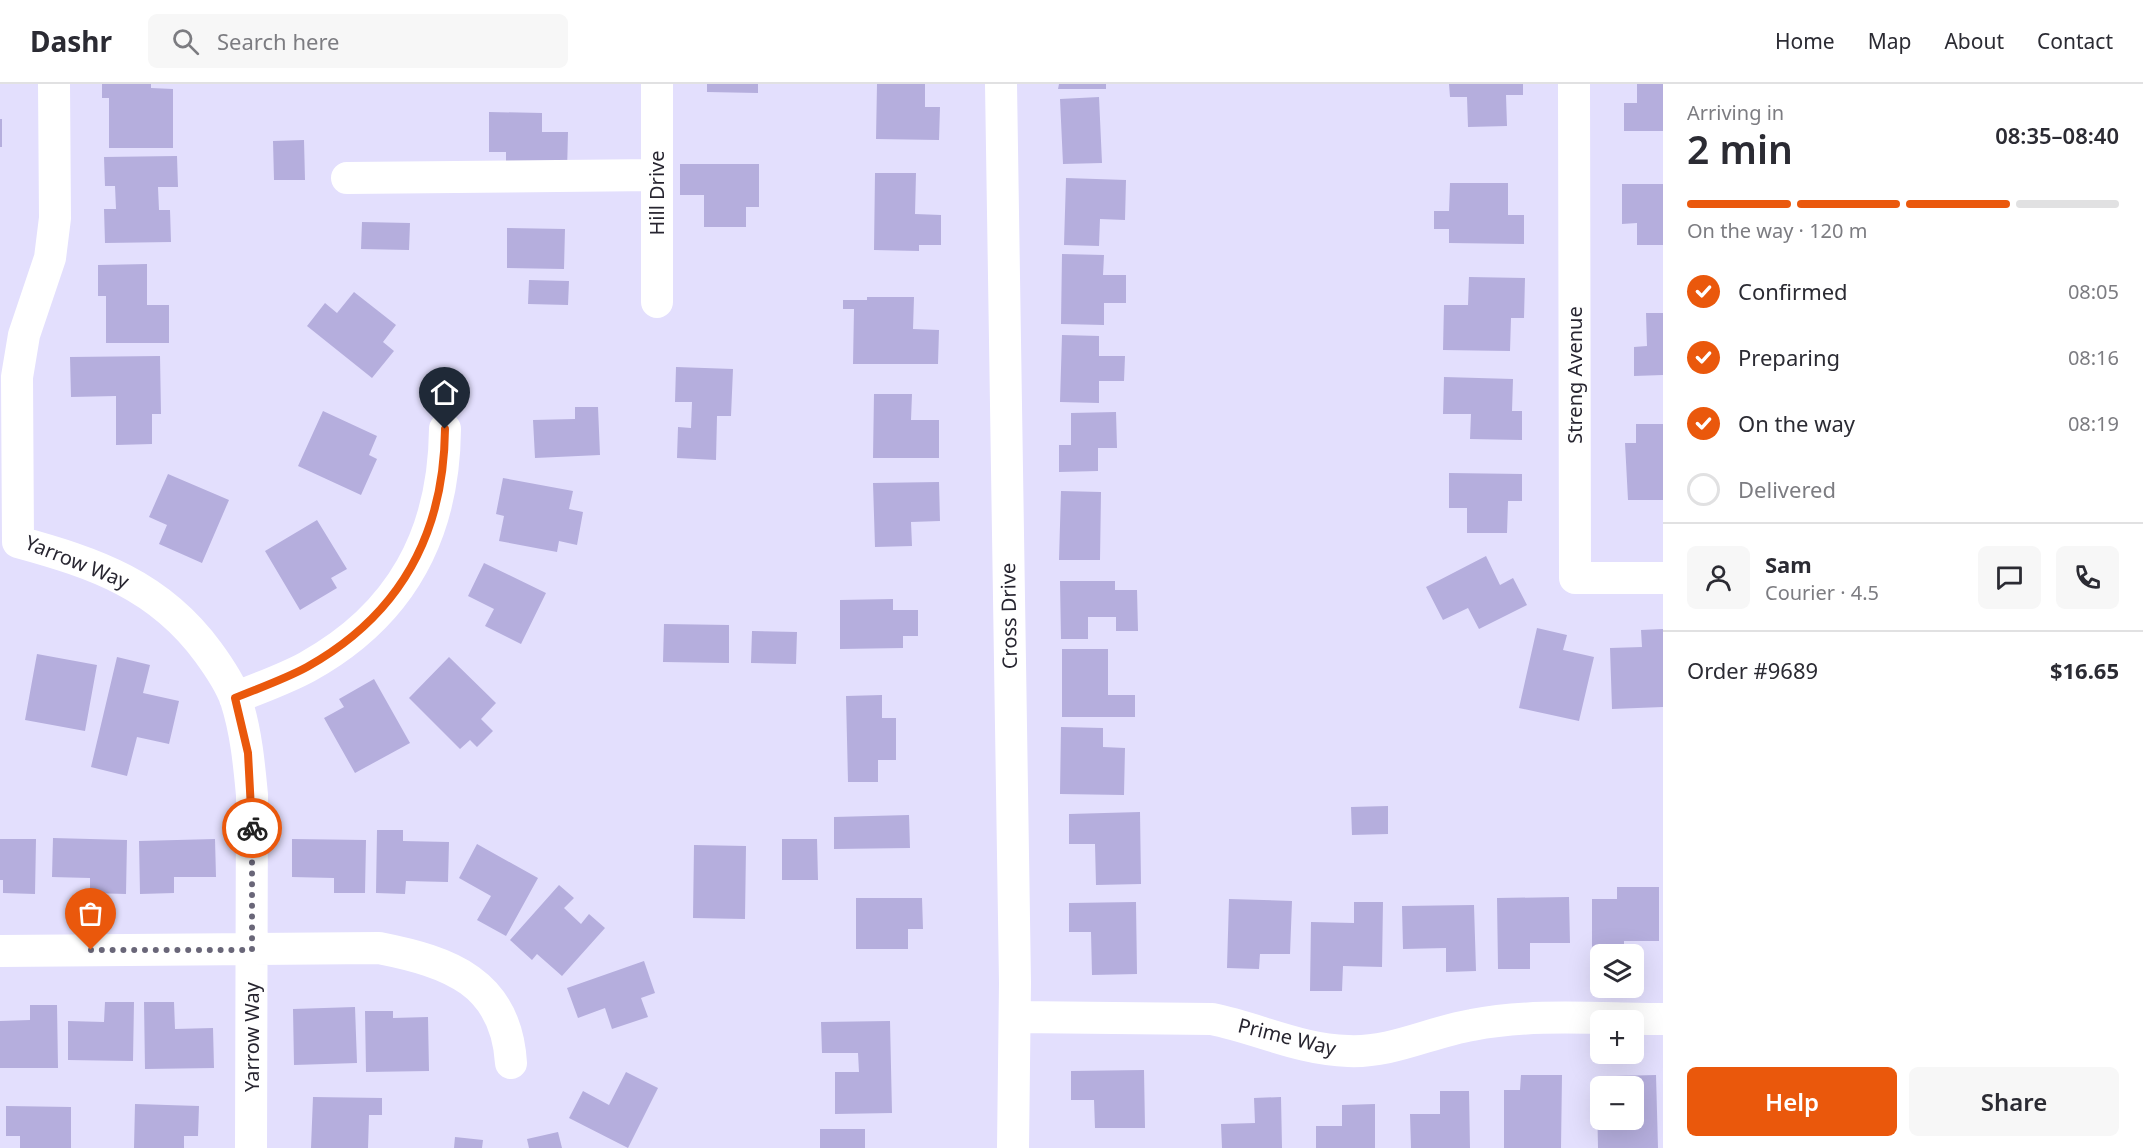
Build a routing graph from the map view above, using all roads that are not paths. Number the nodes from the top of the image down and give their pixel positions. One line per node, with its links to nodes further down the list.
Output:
1 (54, 84): 10 (street, Yarrow Way)
2 (657, 84): 5 (street, Hill Drive)
3 (1001, 84): 13 (street, Cross Drive)
4 (1574, 84): 9 (street, Streng Avenue)
5 (657, 175): 6 (street); 7 (street, Hill Drive)
6 (347, 178)
7 (657, 302)
8 (445, 429): 10 (street)
9 (1663, 578)
10 (235, 698): 11 (street, Yarrow Way)
11 (252, 950): 12 (street); 15 (street); 16 (street, Yarrow Way)
12 (0, 951)
13 (1015, 1017): 14 (street, Prime Way); 17 (street, Cross Drive)
14 (1663, 1019)
15 (511, 1063)
16 (251, 1148)
17 (1013, 1148)

